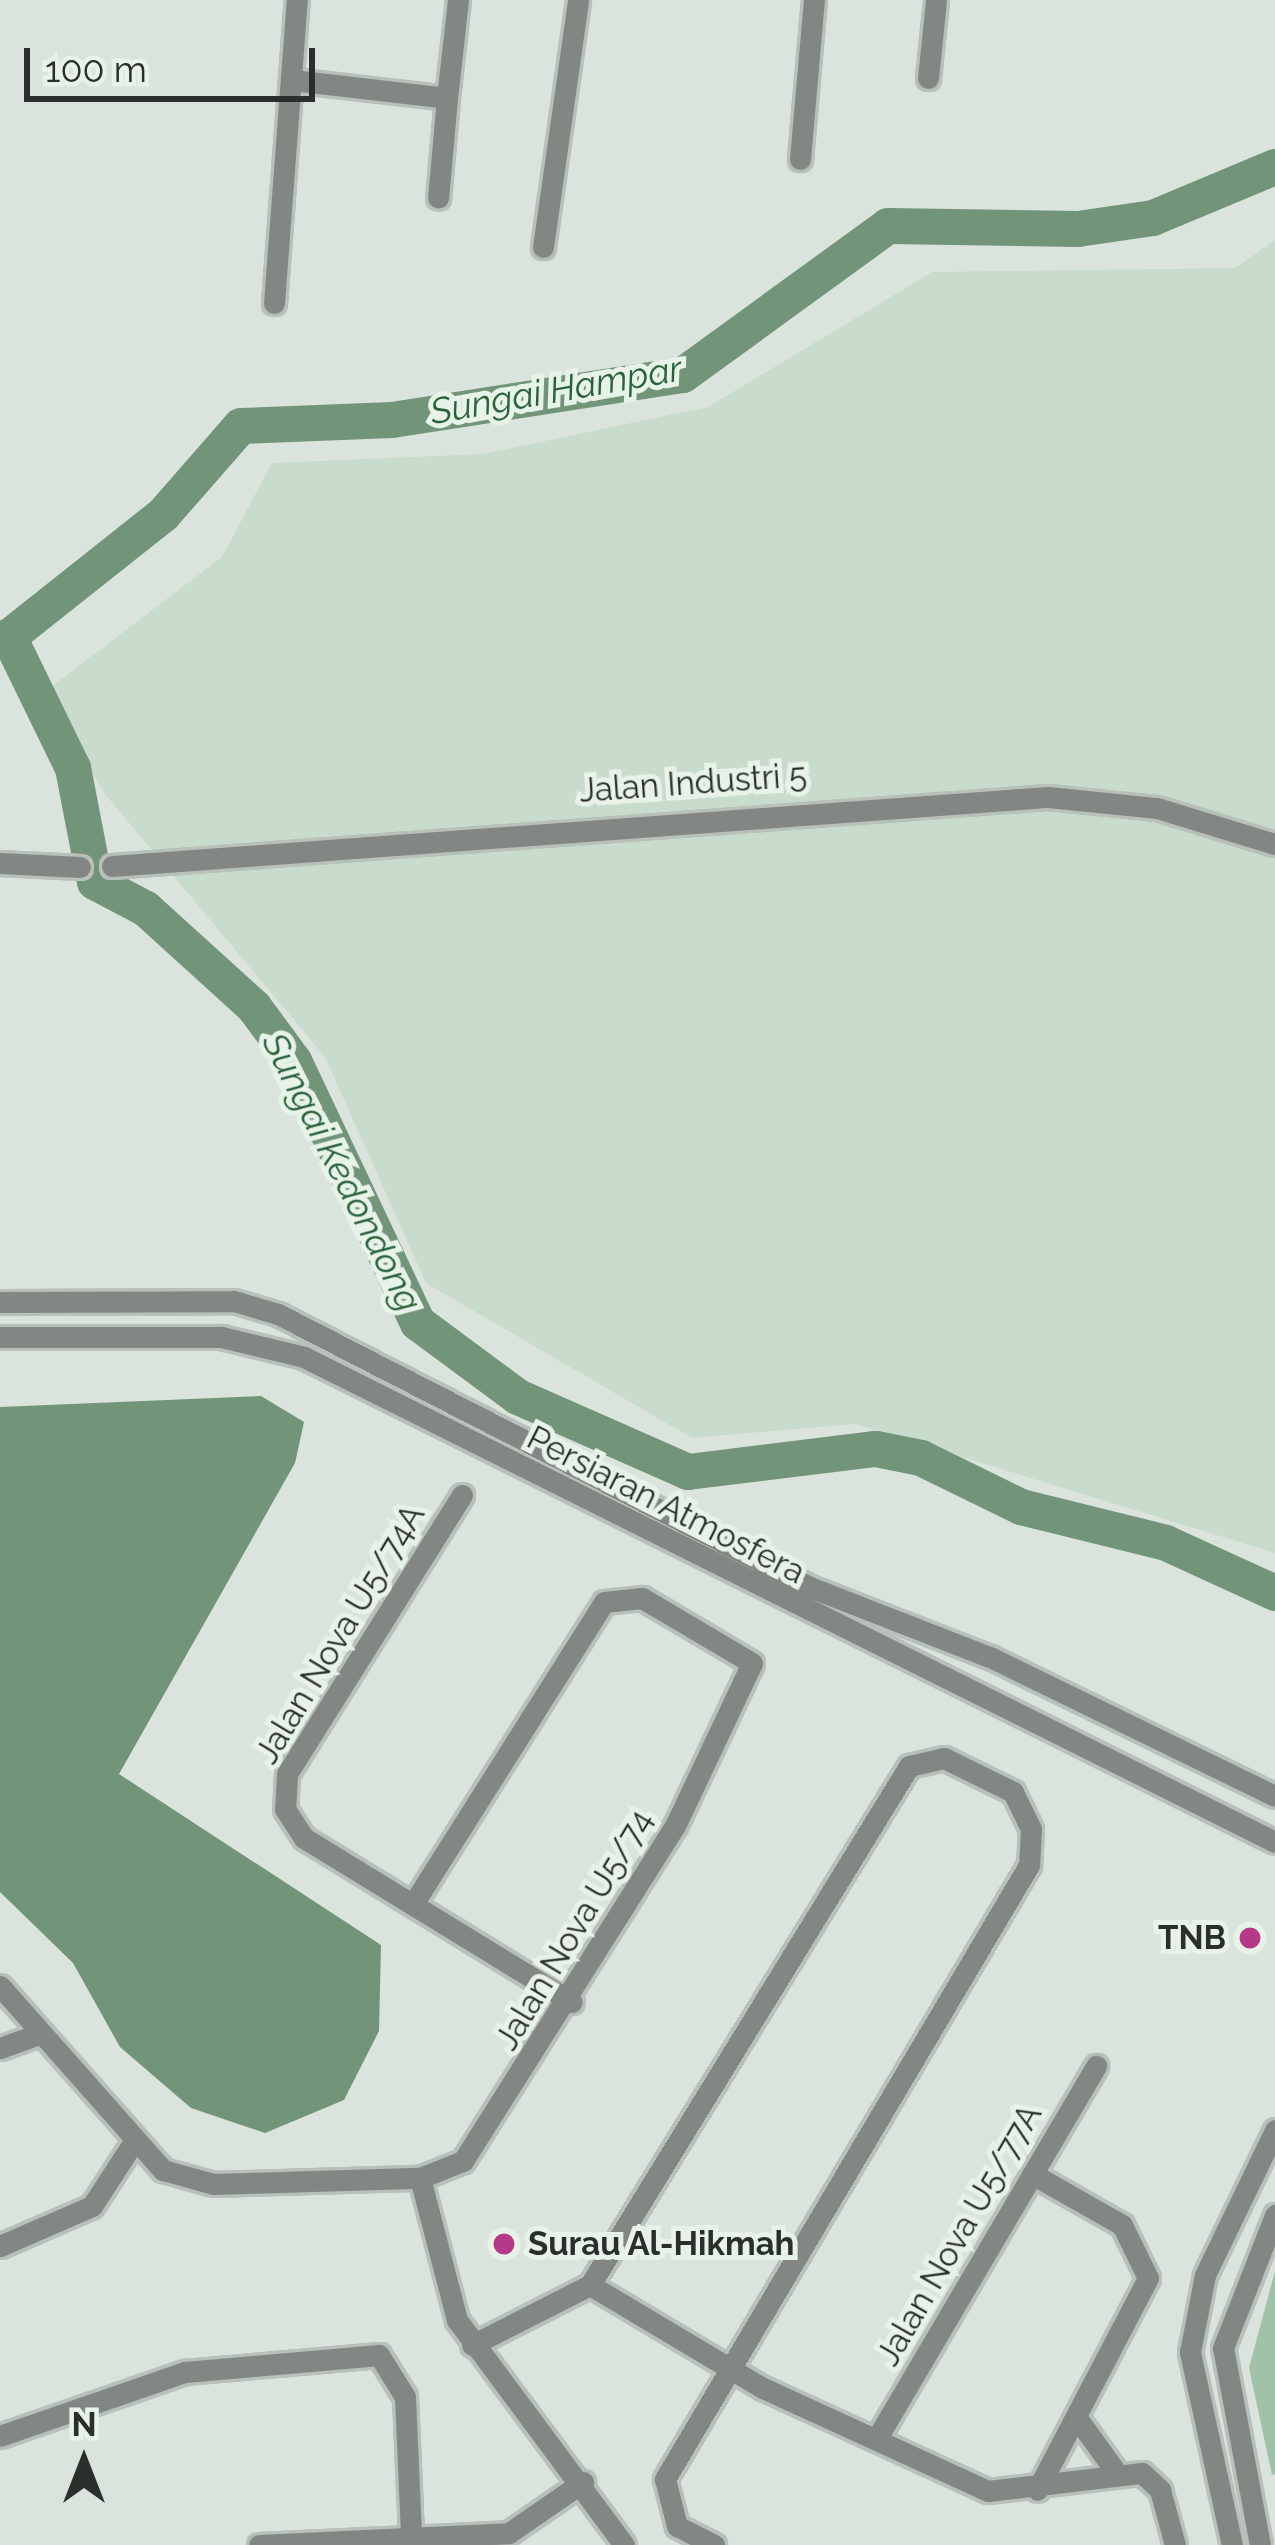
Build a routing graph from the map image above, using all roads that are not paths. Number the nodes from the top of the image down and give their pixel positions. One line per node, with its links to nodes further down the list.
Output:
1 (297, 0): 7 (street)
2 (458, 0): 8 (street)
3 (578, 0): 11 (street)
4 (814, 0): 9 (street)
5 (936, 0): 6 (street)
6 (928, 78)
7 (292, 80): 8 (street); 12 (street)
8 (447, 98): 10 (street)
9 (800, 159)
10 (438, 198)
11 (543, 247)
12 (274, 303)
13 (1275, 844): 15 (street, Jalan Industri 5)
14 (0, 863): 16 (street)
15 (112, 866)
16 (80, 867)
17 (0, 1302): 20 (street, Persiaran Atmosfera)
18 (0, 1336): 21 (street, Persiaran Atmosfera)
19 (462, 1495): 22 (street, Jalan Nova U5/74A)
20 (1275, 1796)
21 (1275, 1842)
22 (414, 1903): 24 (street); 24 (street, Jalan Nova U5/74)
23 (0, 1986): 25 (street)
24 (572, 2002): 31 (street, Jalan Nova U5/74)
25 (39, 2034): 26 (street); 29 (street)
26 (0, 2048)
27 (1096, 2066): 30 (street, Jalan Nova U5/77A)
28 (1275, 2130): 49 (street)
29 (131, 2146): 31 (street); 33 (street)
30 (1034, 2176): 37 (street); 39 (street, Jalan Nova U5/77A)
31 (420, 2178): 35 (street)
32 (1275, 2215): 50 (street)
33 (0, 2246)
34 (590, 2285): 35 (street); 36 (street); 36 (street)
35 (472, 2345): 41 (street)
36 (735, 2371): 39 (street); 47 (street)
37 (1077, 2419): 40 (street); 42 (street)
38 (0, 2436): 43 (street)
39 (878, 2438): 42 (street)
40 (1116, 2471): 42 (street); 48 (street)
41 (583, 2482): 44 (street); 46 (street)
42 (1037, 2491)
43 (412, 2534): 44 (street); 45 (street)
44 (509, 2539)
45 (259, 2545)
46 (624, 2545)
47 (714, 2545)
48 (1175, 2545)
49 (1232, 2545)
50 (1260, 2545)

